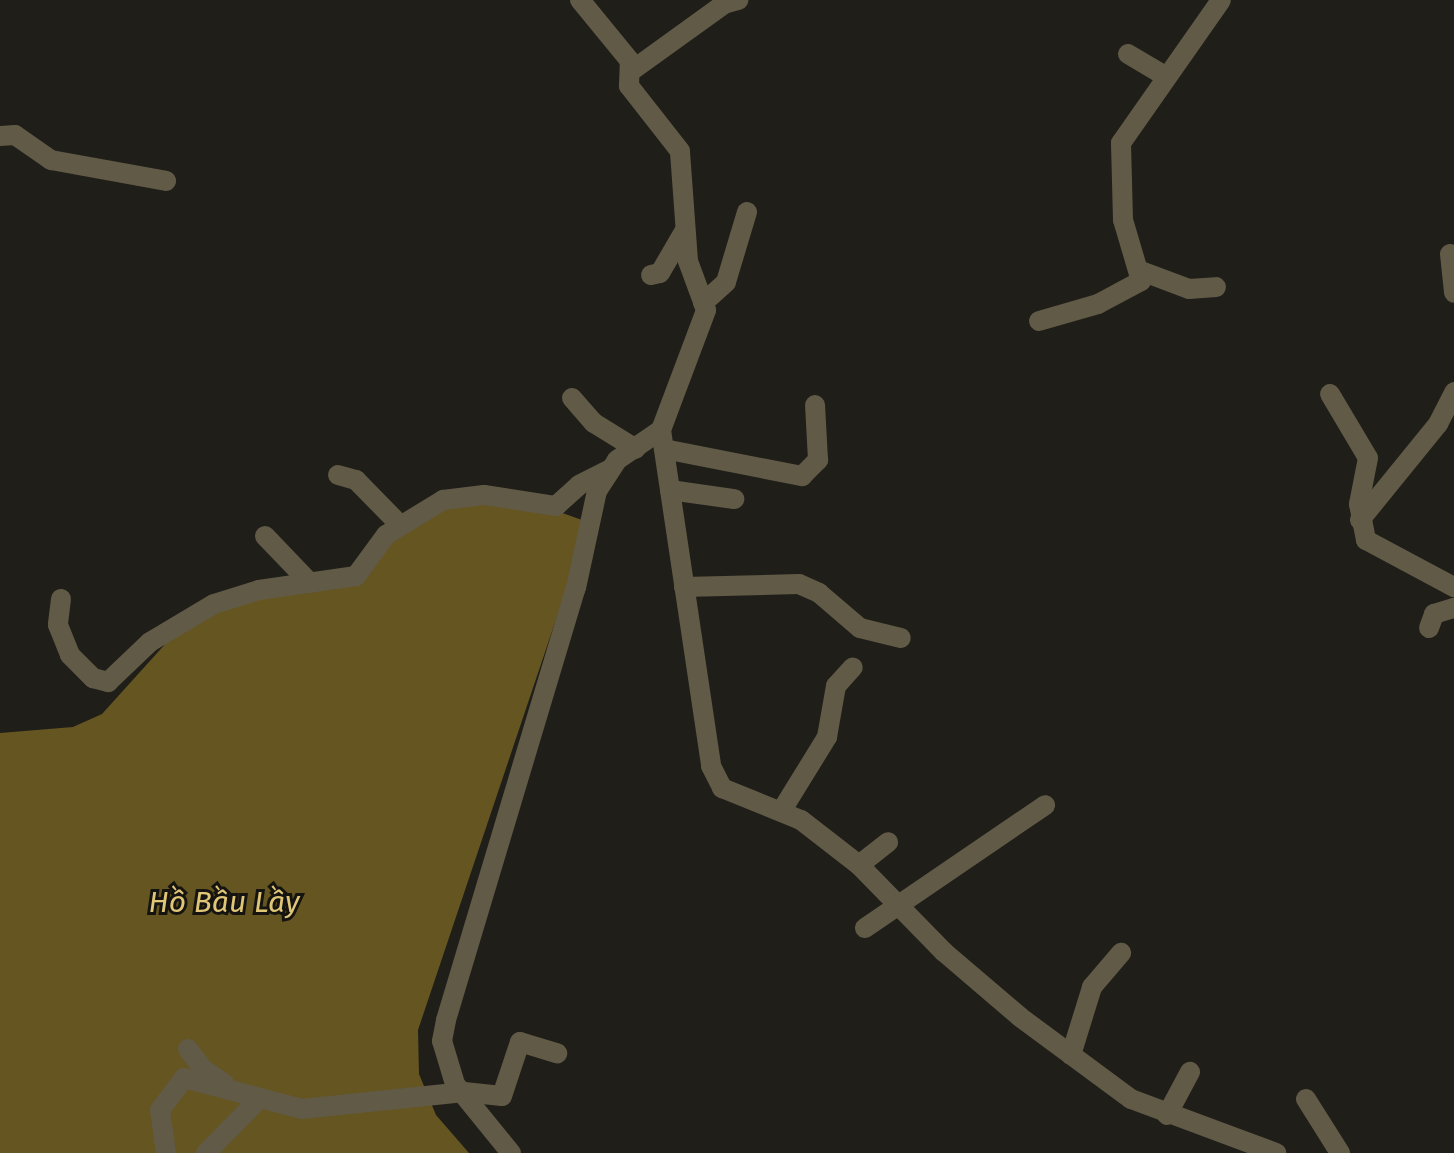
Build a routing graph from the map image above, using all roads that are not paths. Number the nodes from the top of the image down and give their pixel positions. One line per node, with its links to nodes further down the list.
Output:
1 (580, 0): 5 (street)
2 (738, 0): 5 (street)
3 (1221, 0): 6 (street)
4 (1128, 54): 6 (street)
5 (634, 69): 10 (street)
6 (1165, 76): 12 (street)
7 (0, 136): 8 (street)
8 (166, 181)
9 (747, 212): 16 (street)
10 (685, 230): 13 (street); 16 (street)
11 (1450, 254): 15 (street)
12 (1141, 271): 14 (street); 17 (street)
13 (651, 275)
14 (1216, 287)
15 (1454, 293)
16 (703, 303): 22 (street)
17 (1039, 321)
18 (1454, 392): 28 (street)
19 (1330, 394): 28 (street)
20 (572, 398): 23 (street)
21 (815, 405): 22 (street)
22 (663, 440): 23 (street); 26 (street)
23 (636, 449): 24 (street)
24 (610, 469): 29 (street); 50 (street)
25 (338, 475): 29 (street)
26 (670, 490): 27 (street); 32 (street)
27 (734, 499)
28 (1360, 520): 33 (street)
29 (400, 525): 31 (street)
30 (265, 536): 31 (street)
31 (310, 583): 34 (street)
32 (684, 587): 37 (street); 40 (street)
33 (1454, 587)
34 (61, 599)
35 (1454, 608): 36 (street)
36 (1429, 628)
37 (901, 638)
38 (853, 667): 40 (street)
39 (1045, 805): 43 (street)
40 (782, 810): 42 (street)
41 (888, 842): 42 (street)
42 (859, 865): 43 (street)
43 (897, 904): 44 (street); 48 (street)
44 (865, 928)
45 (1121, 953): 48 (street)
46 (188, 1049): 51 (street)
47 (557, 1053): 50 (street)
48 (1071, 1055): 53 (street)
49 (1190, 1072): 53 (street)
50 (464, 1092): 51 (street); 56 (street)
51 (250, 1096): 54 (street); 55 (street)
52 (1306, 1099): 58 (street)
53 (1167, 1115): 57 (street)
54 (166, 1153)
55 (206, 1153)
56 (511, 1153)
57 (1276, 1153)
58 (1340, 1153)

